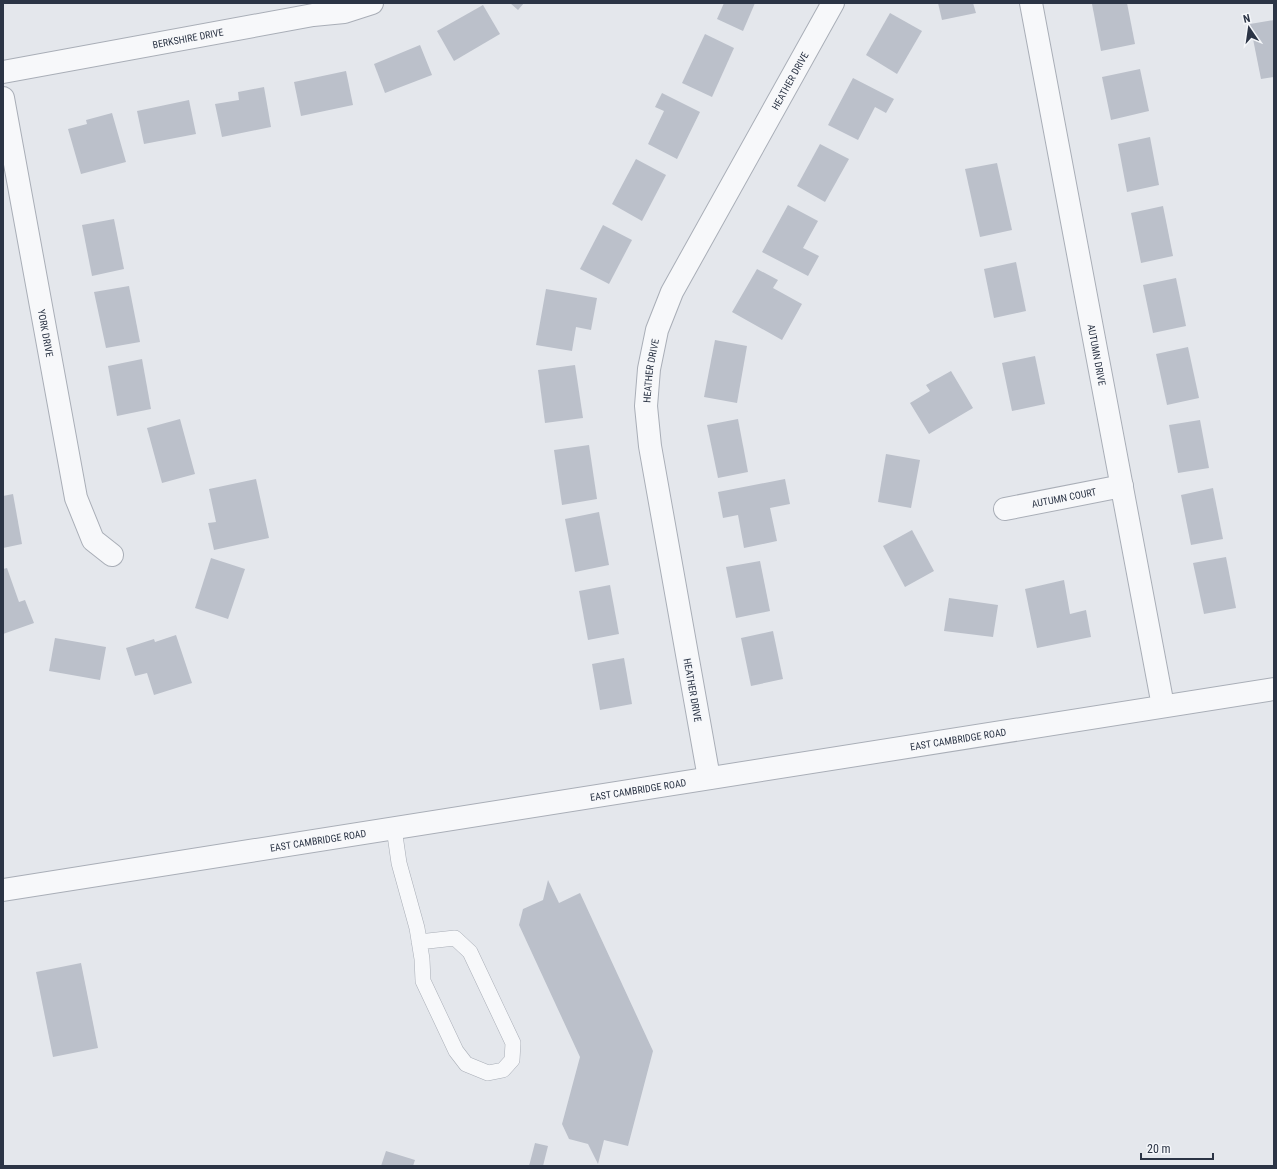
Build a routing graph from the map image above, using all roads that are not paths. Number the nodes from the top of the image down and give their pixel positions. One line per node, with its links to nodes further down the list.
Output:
1 (372, 3): 4 (street, BERKSHIRE DRIVE)
2 (833, 3): 11 (street, HEATHER DRIVE)
3 (1031, 3): 6 (street, AUTUMN DRIVE)
4 (3, 72)
5 (3, 98): 8 (street, YORK DRIVE)
6 (1122, 486): 7 (street, AUTUMN COURT); 10 (street, AUTUMN DRIVE)
7 (1005, 508)
8 (112, 556)
9 (1274, 689): 10 (street, EAST CAMBRIDGE ROAD)
10 (1163, 706): 11 (street, EAST CAMBRIDGE ROAD)
11 (709, 778): 12 (street, EAST CAMBRIDGE ROAD)
12 (394, 828): 13 (street, EAST CAMBRIDGE ROAD); 14 (lane)
13 (3, 890)
14 (419, 942): 14 (lane)

